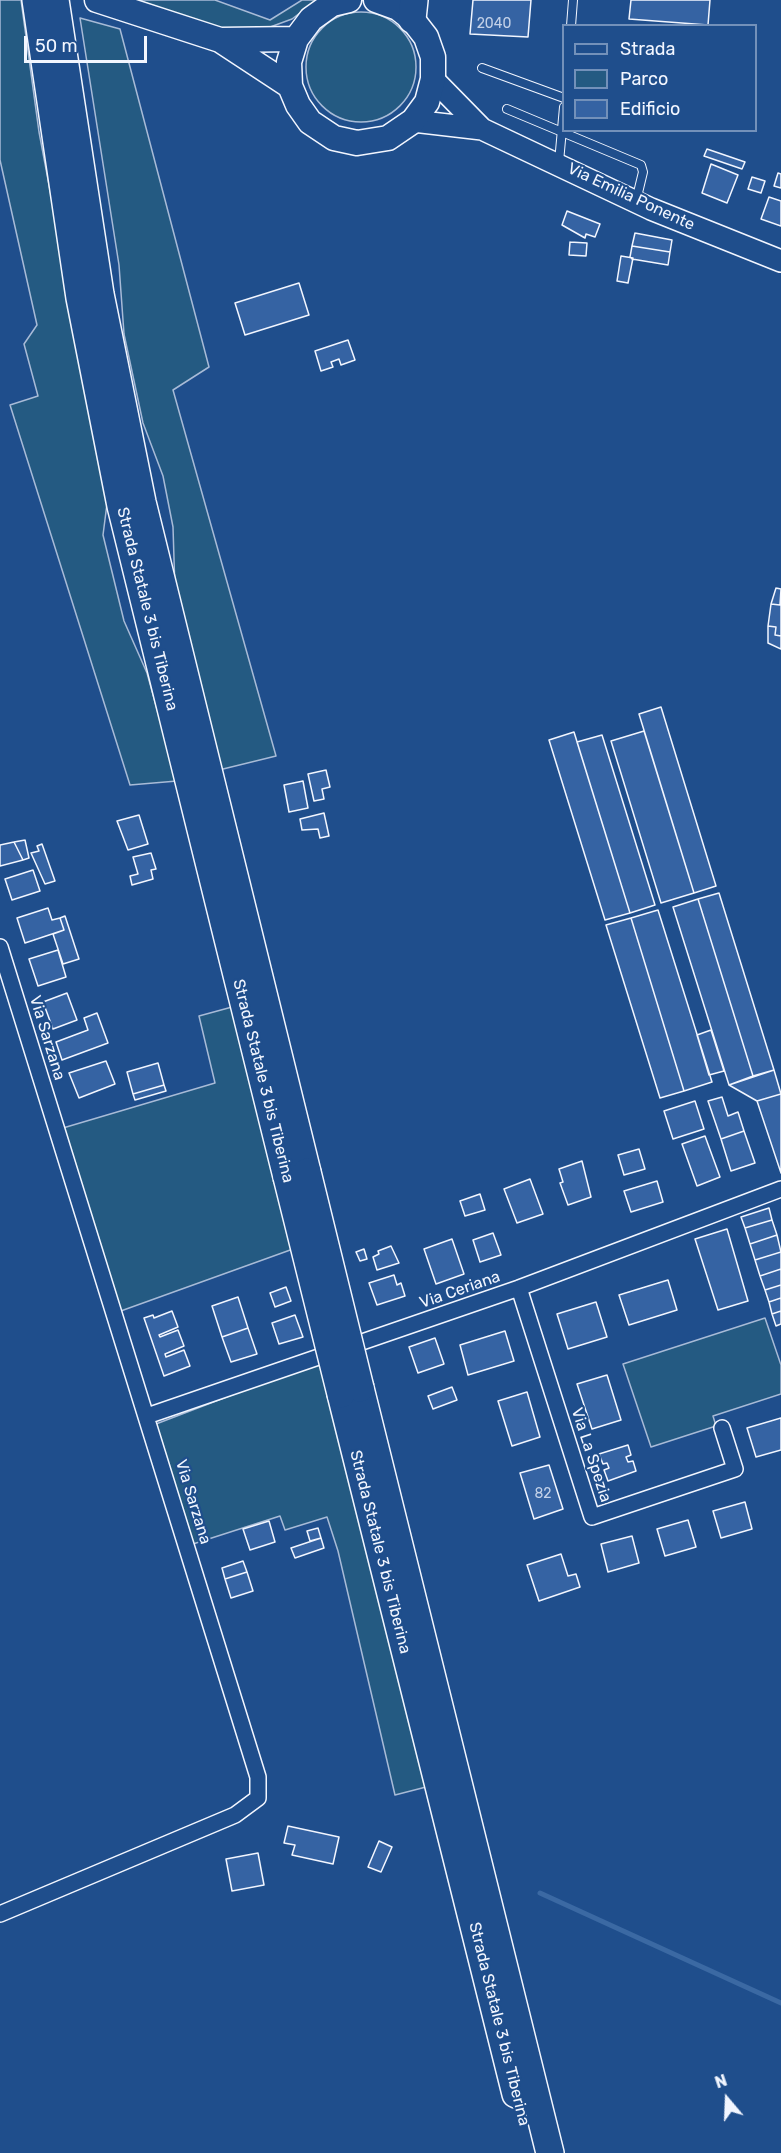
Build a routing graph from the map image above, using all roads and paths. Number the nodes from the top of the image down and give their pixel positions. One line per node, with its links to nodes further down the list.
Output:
1 (36, 0): 13 (highway, Strada Statale 3 bis Tiberina)
2 (55, 0): 13 (highway, Strada Statale 3 bis Tiberina)
3 (61, 0): 13 (highway)
4 (97, 0): 12 (main road)
5 (349, 0): 11 (main road)
6 (376, 0): 7 (main road)
7 (381, 0): 9 (main road)
8 (573, 0): 10 (lane)
9 (413, 9): 15 (main road)
10 (571, 24)
11 (296, 39): 12 (main road); 16 (main road)
12 (219, 40): 16 (main road)
13 (51, 47): 30 (highway, Strada Statale 3 bis Tiberina, bridge)
14 (482, 68): 17 (lane)
15 (433, 79): 19 (main road); 21 (main road, Via Emilia Ponente)
16 (290, 86): 19 (main road)
17 (562, 97)
18 (507, 109): 22 (lane)
19 (413, 121): 21 (main road, Via Emilia Ponente)
20 (562, 123): 22 (lane)
21 (482, 129): 24 (main road, Via Emilia Ponente)
22 (561, 131): 24 (lane)
23 (563, 132): 25 (lane)
24 (557, 167): 25 (main road, Via Emilia Ponente)
25 (635, 205): 26 (main road, Via Emilia Ponente)
26 (781, 261)
27 (0, 946): 31 (street, Via Sarzana)
28 (781, 1189): 29 (street, Via Ceriana)
29 (519, 1288): 31 (street, Via Ceriana); 32 (street, Via La Spezia)
30 (350, 1391): 34 (highway, Strada Statale 3 bis Tiberina); 35 (highway, Strada Statale 3 bis Tiberina)
31 (147, 1416): 33 (street, Via Sarzana)
32 (722, 1428)
33 (0, 1914)
34 (531, 2153)
35 (550, 2153)

